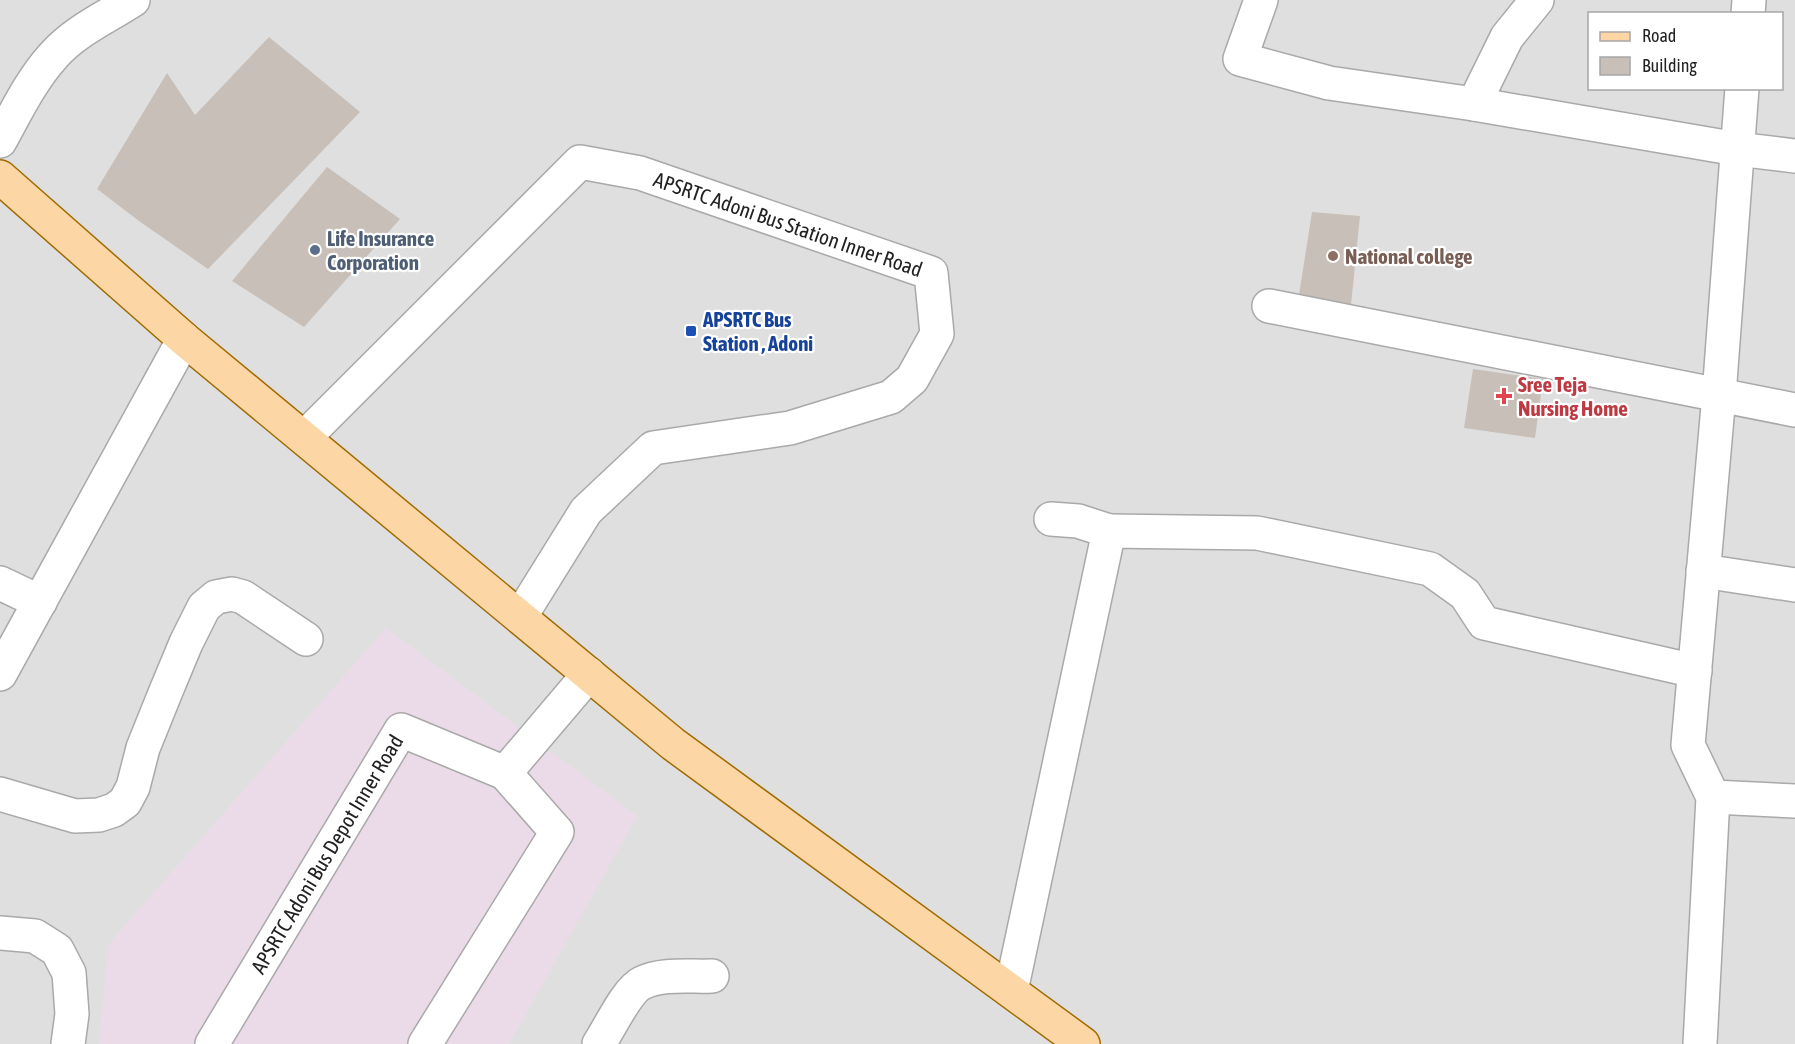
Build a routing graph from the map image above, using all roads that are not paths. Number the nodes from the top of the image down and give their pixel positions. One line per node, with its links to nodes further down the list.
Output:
1 (133, 0): 6 (street)
2 (1261, 0): 5 (street)
3 (1537, 0): 5 (street)
4 (1742, 90): 7 (street)
5 (1474, 104): 7 (street)
6 (0, 141)
7 (1737, 149): 8 (street); 12 (street)
8 (1795, 156)
9 (0, 177): 11 (main road)
10 (1269, 306): 12 (street)
11 (184, 339): 14 (main road); 20 (street)
12 (1719, 395): 13 (street); 17 (street)
13 (1795, 410)
14 (304, 438): 21 (main road); 21 (street, APSRTC Adoni Bus Station Inner Road)
15 (1051, 519): 16 (street)
16 (1109, 531): 24 (street); 32 (street)
17 (1703, 571): 19 (street); 24 (street)
18 (0, 583): 20 (street)
19 (1795, 585)
20 (40, 602): 23 (street)
21 (520, 617): 25 (main road)
22 (306, 639): 27 (street)
23 (2, 664)
24 (1695, 671): 28 (street)
25 (589, 674): 26 (street); 32 (main road)
26 (505, 773): 34 (street, APSRTC Adoni Bus Depot Inner Road); 35 (street, APSRTC Adoni Bus Depot Inner Road)
27 (0, 794)
28 (1713, 797): 29 (street); 38 (street)
29 (1795, 801)
30 (0, 933): 33 (street)
31 (712, 976): 36 (street)
32 (1011, 991): 37 (main road)
33 (68, 1044)
34 (212, 1044)
35 (425, 1044)
36 (599, 1044)
37 (1083, 1044)
38 (1700, 1044)

